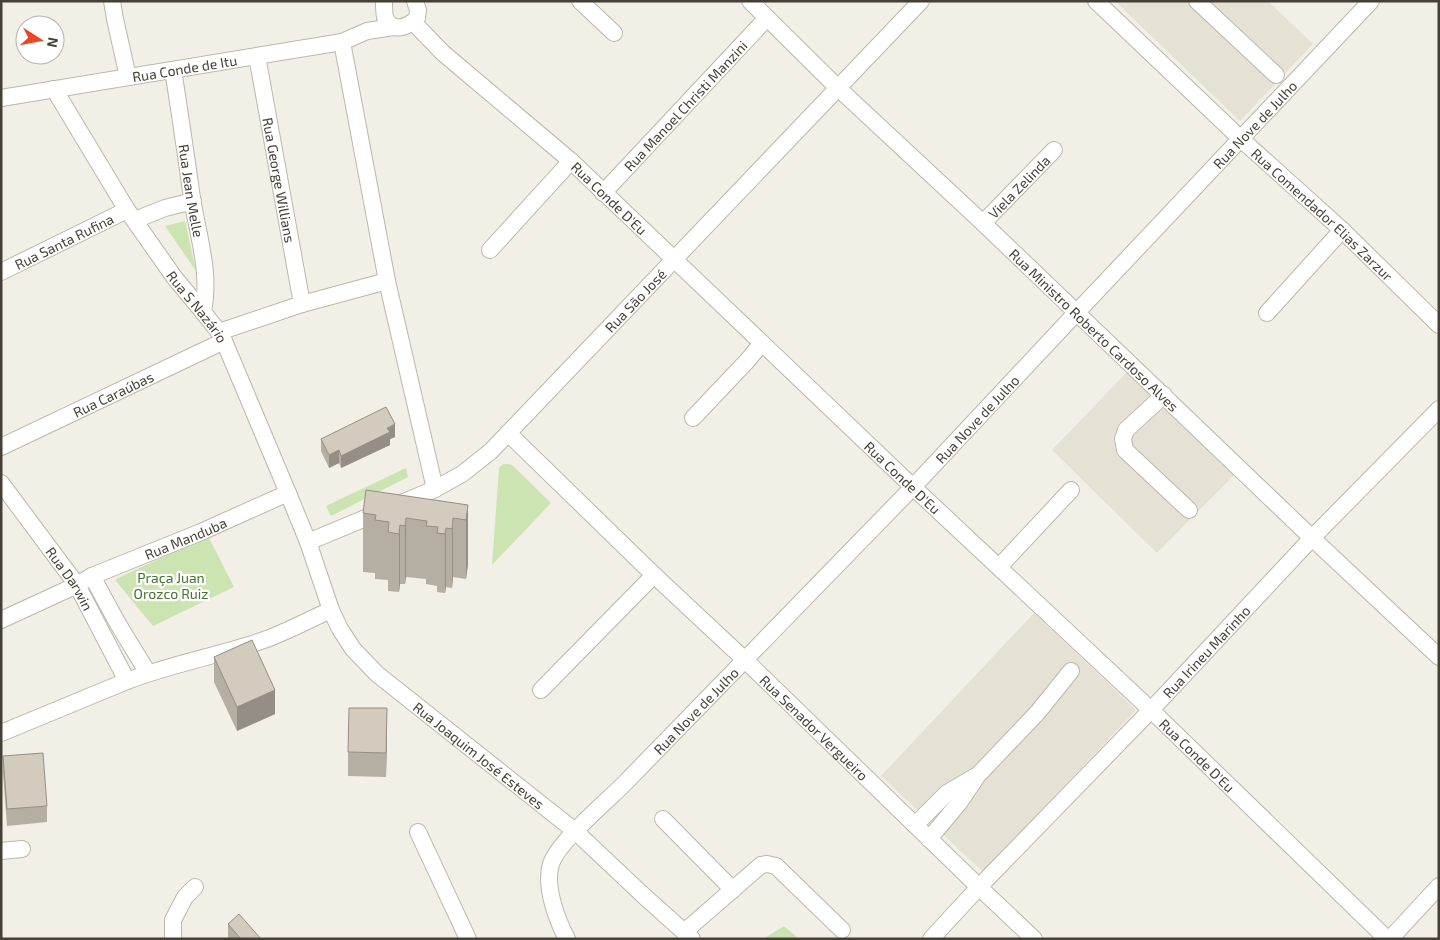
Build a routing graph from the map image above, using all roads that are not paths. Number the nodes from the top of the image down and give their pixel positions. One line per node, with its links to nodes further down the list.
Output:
1 (112, 1): 19 (street)
2 (415, 1): 11 (street)
3 (580, 1): 14 (street)
4 (750, 1): 10 (street, Rua Ministro Roberto Cardoso Alves)
5 (920, 1): 20 (street, Rua São José)
6 (1096, 1): 23 (street, Rua Comendador Elias Zarzur)
7 (1197, 1): 18 (street)
8 (1372, 1): 23 (street, Rua Nove de Julho)
9 (385, 6): 12 (street); 13 (street)
10 (767, 18): 20 (street, Rua Ministro Roberto Cardoso Alves); 26 (street, Rua Manoel Christi Manzini)
11 (413, 22): 12 (street, Rua Conde de Itu); 25 (street, Rua Conde D'Eu)
12 (394, 28): 13 (street, Rua Conde de Itu)
13 (368, 32): 15 (street, Rua Conde de Itu)
14 (614, 33)
15 (342, 42): 16 (street, Rua Conde de Itu); 34 (street)
16 (257, 56): 17 (street, Rua Conde de Itu); 35 (street, Rua George Willians)
17 (173, 70): 19 (street, Rua Conde de Itu); 27 (street, Rua Jean Melle)
18 (1276, 75)
19 (128, 77): 21 (street, Rua Conde de Itu)
20 (838, 88): 29 (street, Rua Ministro Roberto Cardoso Alves); 32 (street, Rua São José)
21 (54, 89): 22 (street, Rua Conde de Itu); 28 (street, Rua S Nazário)
22 (1, 98)
23 (1241, 138): 30 (street, Rua Comendador Elias Zarzur); 37 (street, Rua Nove de Julho)
24 (1054, 150): 29 (street, Viela Zelinda)
25 (571, 161): 26 (street, Rua Conde D'Eu); 31 (street)
26 (603, 193): 32 (street, Rua Conde D'Eu)
27 (193, 201): 28 (street, Rua Santa Rufina); 36 (street, Rua Jean Melle)
28 (131, 215): 33 (street, Rua Santa Rufina); 36 (street, Rua S Nazário)
29 (983, 223): 37 (street, Rua Ministro Roberto Cardoso Alves)
30 (1342, 230): 38 (street); 39 (street, Rua Comendador Elias Zarzur)
31 (490, 250)
32 (674, 259): 41 (street, Rua Conde D'Eu); 45 (street, Rua São José)
33 (1, 272)
34 (387, 281): 35 (street, Rua Caraúbas); 49 (street)
35 (302, 304): 40 (street, Rua Caraúbas)
36 (203, 312): 40 (street, Rua S Nazário)
37 (1077, 312): 42 (street, Rua Ministro Roberto Cardoso Alves); 48 (street, Rua Nove de Julho)
38 (1267, 313)
39 (1439, 325)
40 (222, 337): 46 (street, Rua Caraúbas); 51 (street, Rua S Nazário)
41 (762, 343): 44 (street); 48 (street, Rua Conde D'Eu)
42 (1164, 395): 52 (street); 53 (street, Rua Ministro Roberto Cardoso Alves)
43 (1439, 410): 53 (street, Rua Irineu Marinho)
44 (693, 418)
45 (508, 433): 49 (street, Rua São José); 56 (street, Rua Senador Vergueiro)
46 (1, 447)
47 (1, 483): 58 (street, Rua Darwin)
48 (913, 487): 55 (street, Rua Conde D'Eu); 62 (street, Rua Nove de Julho)
49 (435, 489): 54 (street, Rua São José)
50 (1070, 490): 55 (street)
51 (288, 493): 54 (street, Rua S Nazário); 57 (street, Rua Manduba)
52 (1189, 510)
53 (1312, 538): 61 (street, Rua Ministro Roberto Cardoso Alves); 67 (street, Rua Irineu Marinho)
54 (308, 542): 59 (street, Rua Joaquim José Esteves)
55 (999, 567): 67 (street, Rua Conde D'Eu)
56 (654, 575): 62 (street, Rua Senador Vergueiro); 66 (street)
57 (92, 576): 58 (street, Rua Manduba); 64 (street)
58 (77, 585): 60 (street, Rua Manduba); 65 (street, Rua Darwin)
59 (332, 610): 64 (street); 72 (street, Rua Joaquim José Esteves)
60 (1, 620)
61 (1439, 658)
62 (745, 660): 71 (street, Rua Senador Vergueiro); 72 (street, Rua Nove de Julho)
63 (1071, 671): 69 (street)
64 (148, 673): 65 (street)
65 (127, 681): 68 (street)
66 (541, 690)
67 (1151, 710): 79 (street, Rua Irineu Marinho); 88 (street, Rua Conde D'Eu)
68 (1, 733)
69 (978, 775): 71 (street); 74 (street)
70 (663, 819): 80 (street)
71 (915, 825): 74 (street, Rua Senador Vergueiro)
72 (575, 831): 82 (street, Rua Nove de Julho); 83 (street, Rua Joaquim José Esteves)
73 (418, 832): 85 (street)
74 (929, 839): 79 (street, Rua Senador Vergueiro)
75 (22, 849): 76 (street)
76 (1, 851)
77 (1439, 886): 88 (street)
78 (195, 887): 84 (street)
79 (979, 887): 86 (street, Rua Irineu Marinho); 87 (street, Rua Senador Vergueiro)
80 (733, 890): 81 (street); 83 (street)
81 (842, 930)
82 (561, 935)
83 (688, 935)
84 (172, 939)
85 (468, 939)
86 (931, 939)
87 (1034, 939)
88 (1388, 939)

